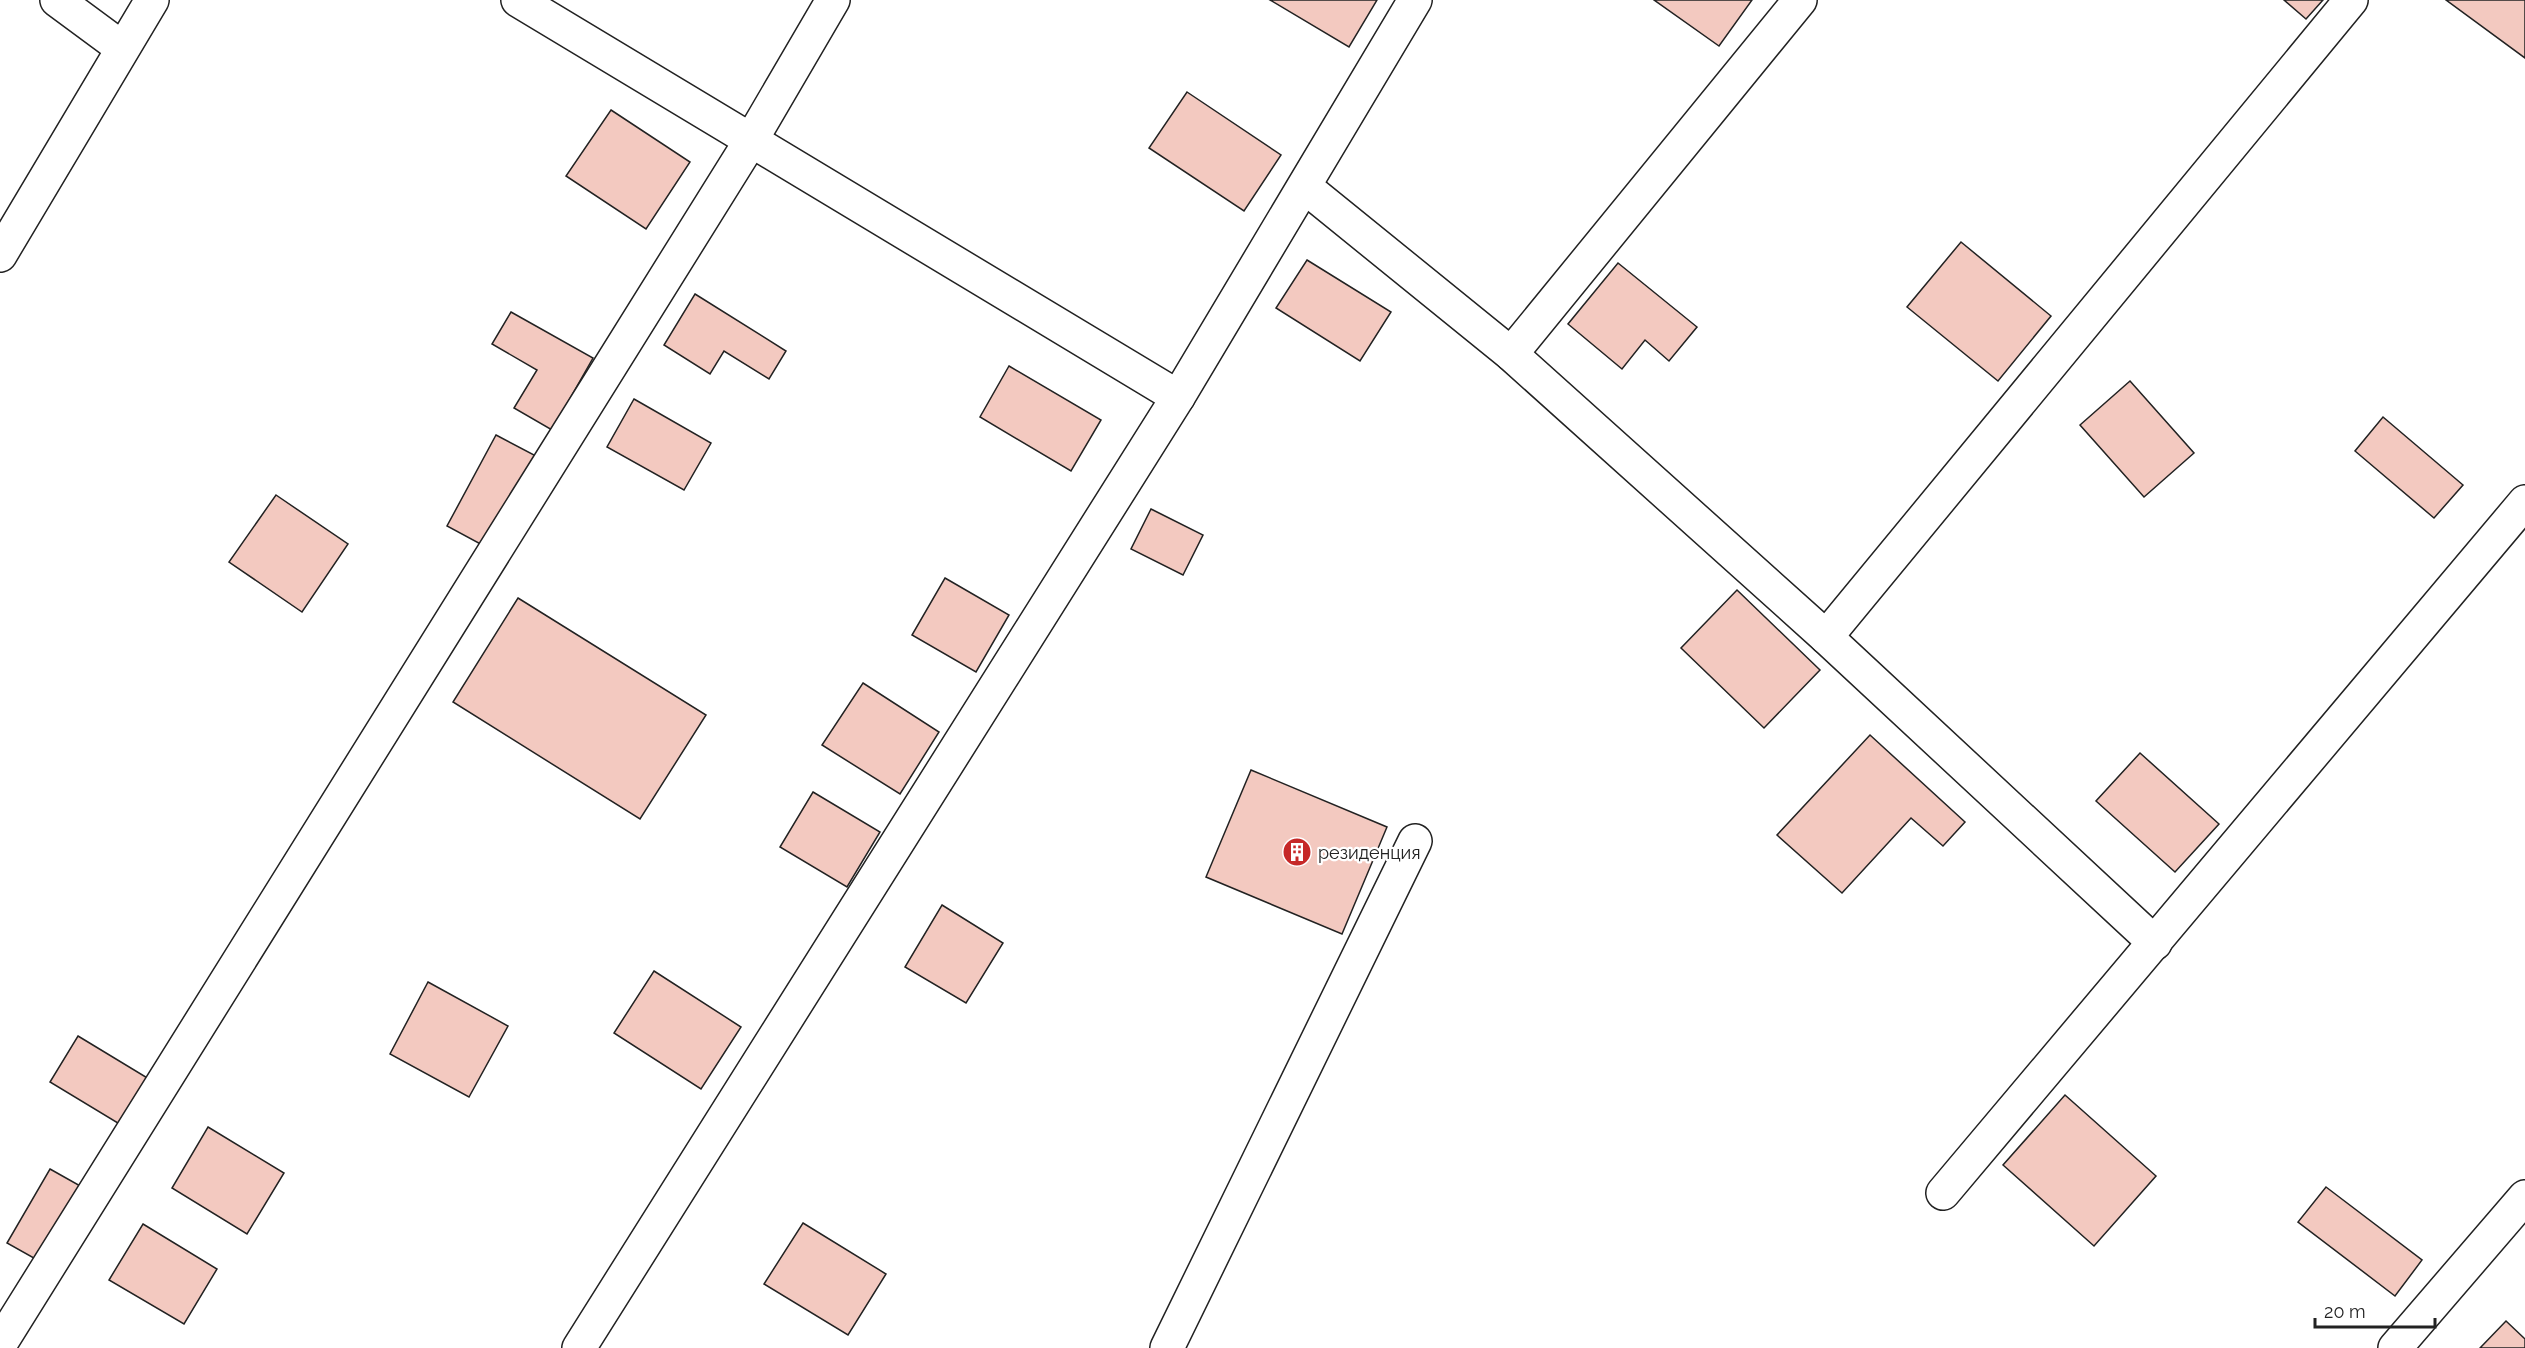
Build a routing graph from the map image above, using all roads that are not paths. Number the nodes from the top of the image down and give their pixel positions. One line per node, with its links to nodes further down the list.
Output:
1 (57, 0): 8 (main road)
2 (152, 0): 8 (main road)
3 (518, 0): 9 (main road)
4 (833, 0): 9 (main road)
5 (1415, 0): 10 (main road)
6 (1800, 0): 12 (main road)
7 (2351, 0): 15 (main road)
8 (122, 48): 11 (main road)
9 (750, 142): 13 (main road); 20 (main road)
10 (1305, 187): 12 (main road); 13 (main road)
11 (0, 255)
12 (1511, 354): 15 (main road)
13 (1178, 397): 21 (main road)
14 (2525, 502): 17 (main road)
15 (1826, 637): 17 (main road)
16 (1415, 841): 22 (main road)
17 (2155, 943): 18 (main road)
18 (1943, 1192)
19 (2525, 1197): 23 (main road)
20 (0, 1344)
21 (579, 1348)
22 (1167, 1348)
23 (2394, 1348)

